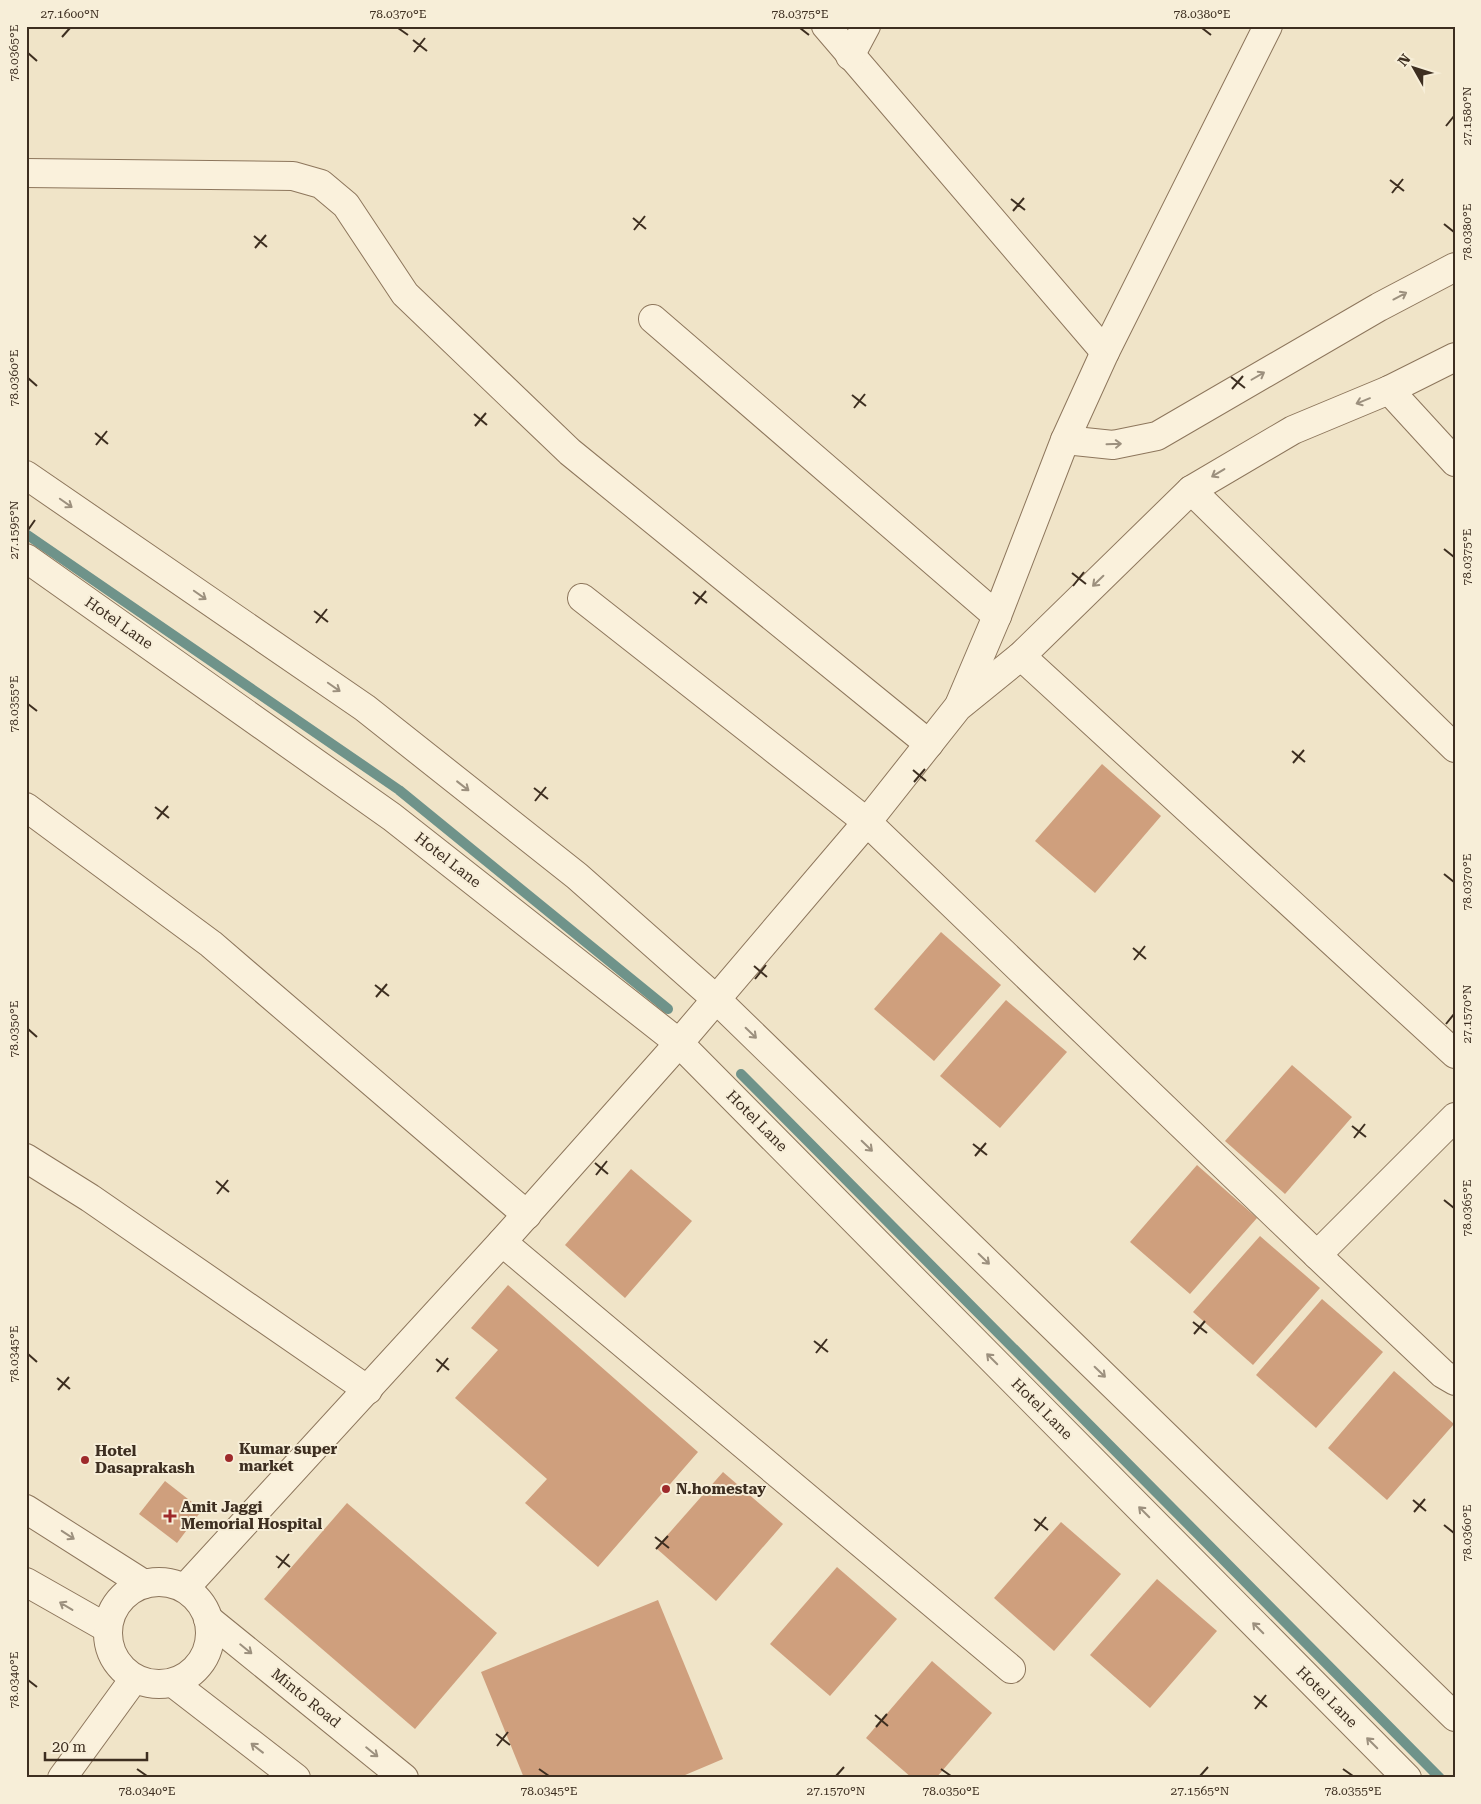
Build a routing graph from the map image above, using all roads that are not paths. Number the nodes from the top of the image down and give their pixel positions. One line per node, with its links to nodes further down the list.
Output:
1 (826, 26): 4 (street)
2 (866, 26): 4 (street)
3 (1268, 26): 8 (street)
4 (850, 56): 8 (street)
5 (26, 173): 20 (street)
6 (1455, 267): 11 (street, one-way to 6)
7 (653, 319): 17 (street)
8 (1106, 352): 11 (street)
9 (1455, 358): 10 (street)
10 (1389, 390): 12 (street); 14 (street, one-way to 14)
11 (1065, 440): 17 (street)
12 (1455, 462)
13 (26, 475): 24 (street, one-way to 24)
14 (1191, 490): 18 (street, one-way to 18); 21 (street)
15 (26, 558): 25 (street, Hotel Lane)
16 (582, 598): 23 (street)
17 (998, 616): 19 (street)
18 (1021, 656): 19 (street); 26 (street)
19 (958, 707): 20 (street)
20 (929, 744): 23 (street)
21 (1455, 748)
22 (26, 807): 29 (street)
23 (867, 822): 24 (street); 31 (street)
24 (716, 998): 25 (street); 43 (street, one-way to 43)
25 (679, 1043): 29 (street); 47 (street, Hotel Lane, one-way to 25)
26 (1455, 1054)
27 (1455, 1117): 31 (street)
28 (26, 1158): 33 (street)
29 (526, 1215): 30 (street)
30 (502, 1242): 33 (street); 40 (street)
31 (1317, 1255): 32 (street)
32 (1455, 1380)
33 (368, 1390): 37 (street)
34 (26, 1509): 36 (street, one-way to 36)
35 (26, 1582): 39 (street, one-way to 35)
36 (144, 1584): 37 (street); 39 (street)
37 (185, 1588): 38 (street)
38 (208, 1619): 42 (street); 46 (street, Minto Road, one-way to 46)
39 (107, 1628): 41 (street)
40 (1011, 1669)
41 (134, 1679): 42 (street); 44 (street)
42 (173, 1683): 45 (street, one-way to 42)
43 (1451, 1706)
44 (62, 1778)
45 (296, 1778)
46 (404, 1778)
47 (1407, 1778)

